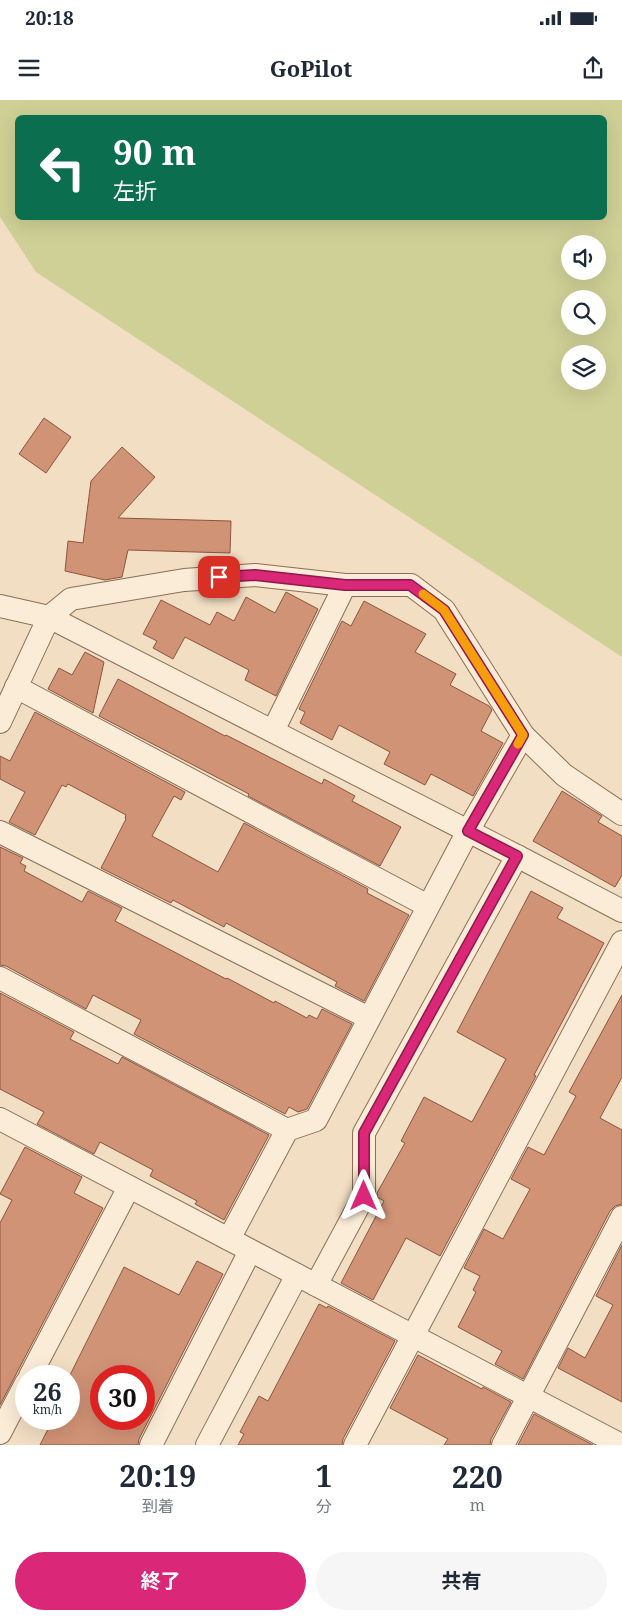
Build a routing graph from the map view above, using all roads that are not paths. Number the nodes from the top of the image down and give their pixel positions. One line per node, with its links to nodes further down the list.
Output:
1 (345, 585): 3 (street); 6 (street); 7 (street)
2 (0, 606): 3 (street)
3 (49, 617): 4 (street); 6 (street)
4 (16, 687): 5 (street); 12 (street)
5 (0, 722)
6 (273, 731): 9 (street)
7 (523, 735): 8 (street); 9 (street)
8 (622, 814)
9 (468, 831): 11 (street); 12 (street)
10 (0, 832): 16 (street)
11 (517, 856): 13 (street); 23 (street)
12 (428, 906): 16 (street)
13 (622, 911)
14 (622, 942): 24 (street)
15 (0, 978): 18 (street)
16 (369, 1018): 18 (street)
17 (2, 1126): 19 (street)
18 (287, 1130): 21 (street)
19 (129, 1187): 21 (street); 25 (street)
20 (622, 1217): 26 (street)
21 (229, 1239): 22 (street)
22 (250, 1251): 23 (street); 29 (street)
23 (306, 1280): 24 (street); 30 (street)
24 (412, 1335): 26 (street); 31 (street)
25 (36, 1365)
26 (528, 1396): 32 (street); 33 (street)
27 (15, 1404): 28 (street)
28 (0, 1433)
29 (151, 1445)
30 (207, 1445)
31 (355, 1445)
32 (503, 1445)
33 (621, 1445)

